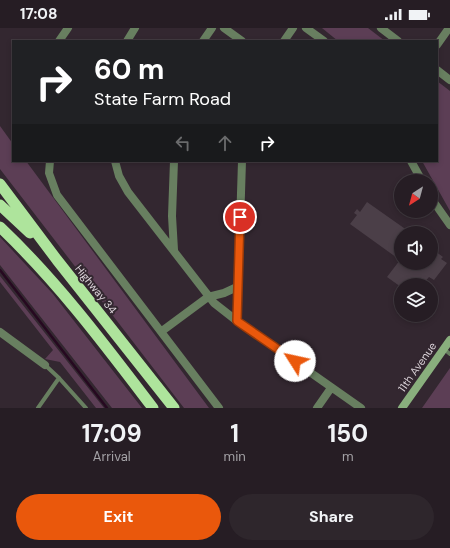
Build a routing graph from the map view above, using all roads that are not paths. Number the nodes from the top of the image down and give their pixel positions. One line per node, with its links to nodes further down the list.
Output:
1 (68, 28): 9 (street)
2 (135, 28): 10 (street)
3 (212, 28): 11 (street)
4 (224, 28): 12 (street)
5 (293, 28): 13 (street)
6 (306, 28): 14 (street)
7 (380, 28): 15 (street)
8 (449, 28): 16 (street)
9 (60, 40)
10 (128, 40)
11 (204, 40)
12 (241, 40)
13 (285, 40)
14 (323, 40)
15 (397, 40)
16 (438, 44)
17 (438, 71): 18 (street)
18 (450, 80)
19 (50, 162): 35 (street)
20 (115, 162): 30 (street)
21 (174, 162): 30 (street)
22 (242, 162): 32 (street)
23 (412, 162): 24 (street)
24 (418, 174)
25 (0, 184): 31 (highway, Highway 34)
26 (0, 205): 31 (highway)
27 (438, 208): 28 (street)
28 (450, 225)
29 (0, 228): 44 (highway)
30 (174, 250): 33 (street)
31 (57, 260): 45 (highway, Highway 34)
32 (237, 287): 33 (street); 34 (street)
33 (208, 297): 34 (street); 35 (street)
34 (237, 321): 41 (street)
35 (162, 331): 46 (street)
36 (0, 332): 39 (street)
37 (450, 340): 38 (main road, 11th Avenue)
38 (447, 351): 49 (main road, 11th Avenue)
39 (45, 365): 40 (lane)
40 (59, 378): 42 (lane); 43 (lane)
41 (331, 388): 47 (street); 48 (street)
42 (38, 408)
43 (86, 408)
44 (152, 408)
45 (174, 408)
46 (219, 408)
47 (317, 408)
48 (361, 408)
49 (402, 408)

